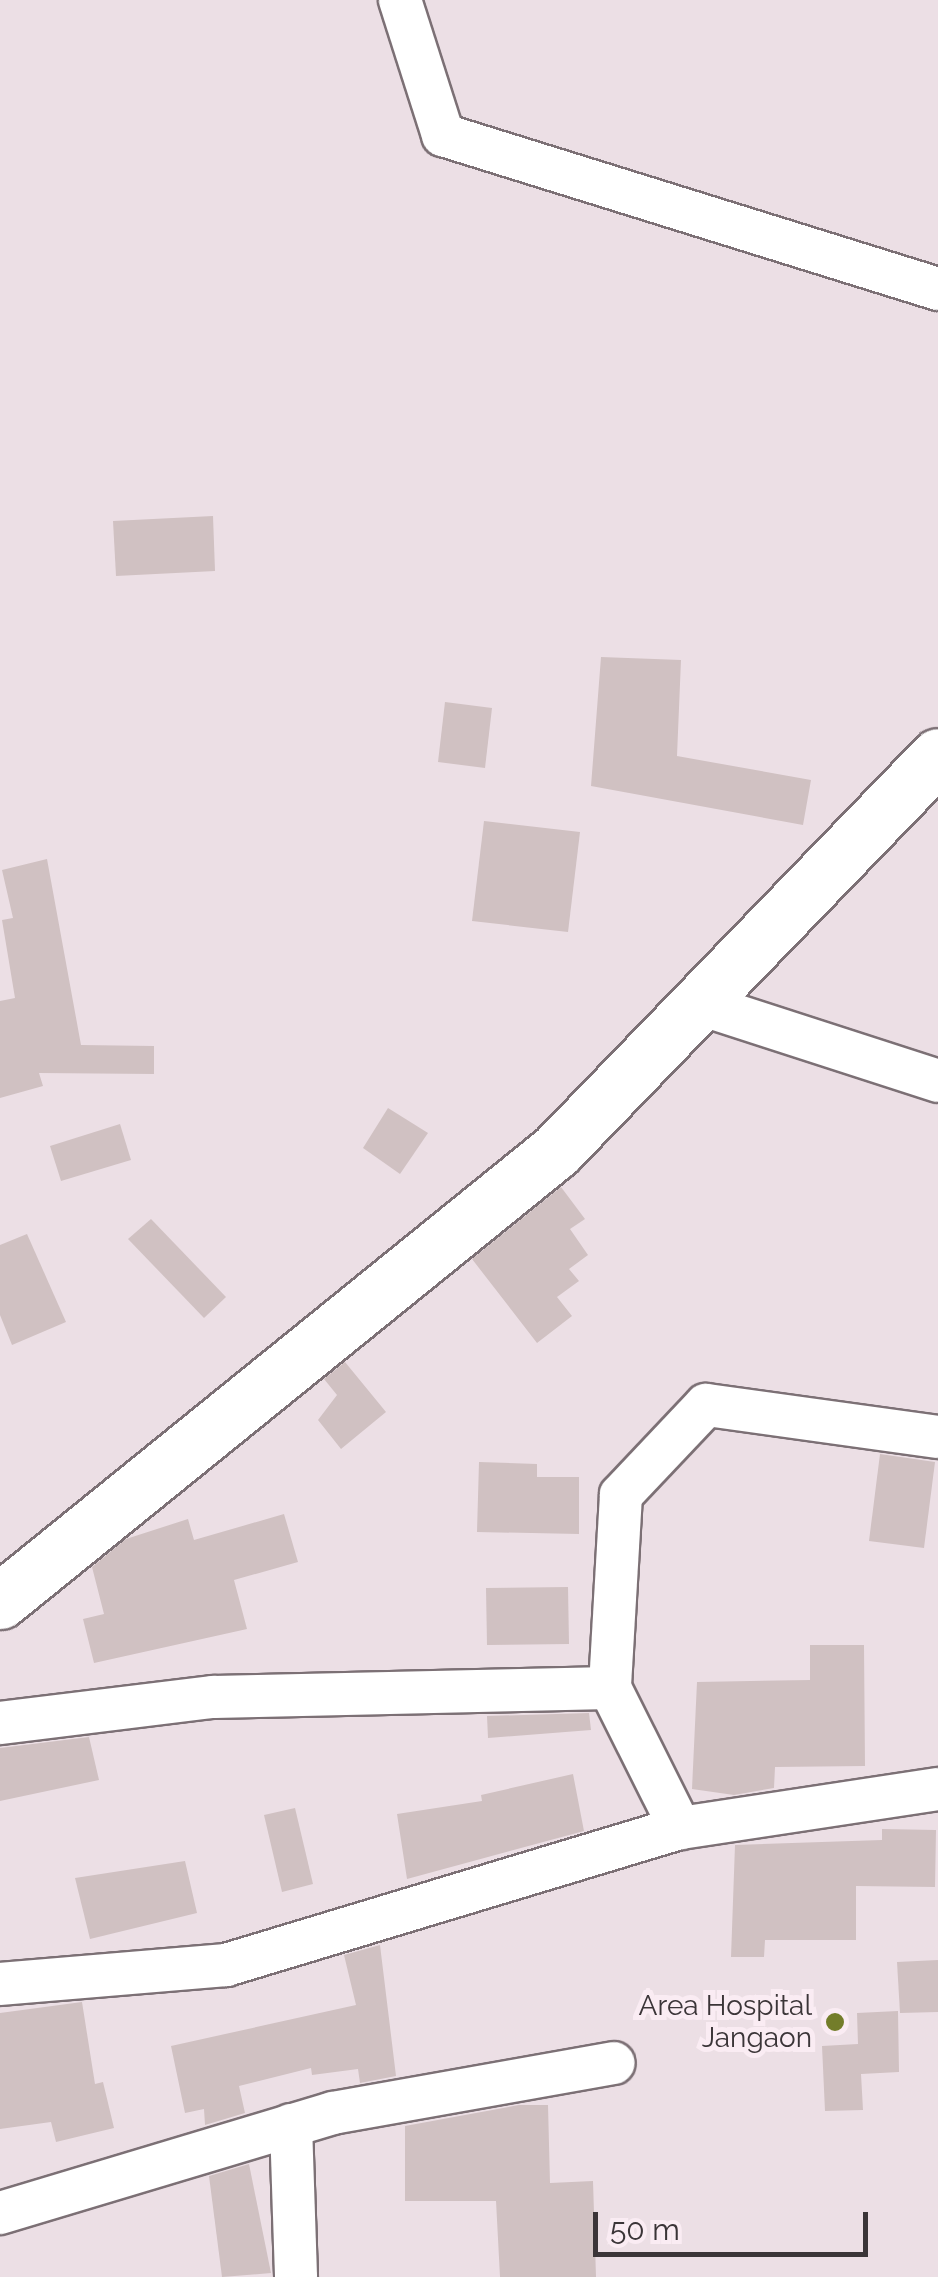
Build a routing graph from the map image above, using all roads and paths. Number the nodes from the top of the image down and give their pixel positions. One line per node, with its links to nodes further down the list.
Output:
1 (400, 0): 2 (street)
2 (938, 288)
3 (938, 756): 4 (street)
4 (697, 1003): 5 (street); 7 (street)
5 (938, 1081)
6 (938, 1437): 8 (street)
7 (0, 1601)
8 (610, 1688): 9 (street); 11 (street)
9 (0, 1723)
10 (938, 1789): 11 (street)
11 (680, 1828): 12 (street)
12 (0, 1984)
13 (614, 2063): 14 (street)
14 (291, 2125): 15 (street); 16 (street)
15 (0, 2214)
16 (296, 2277)

